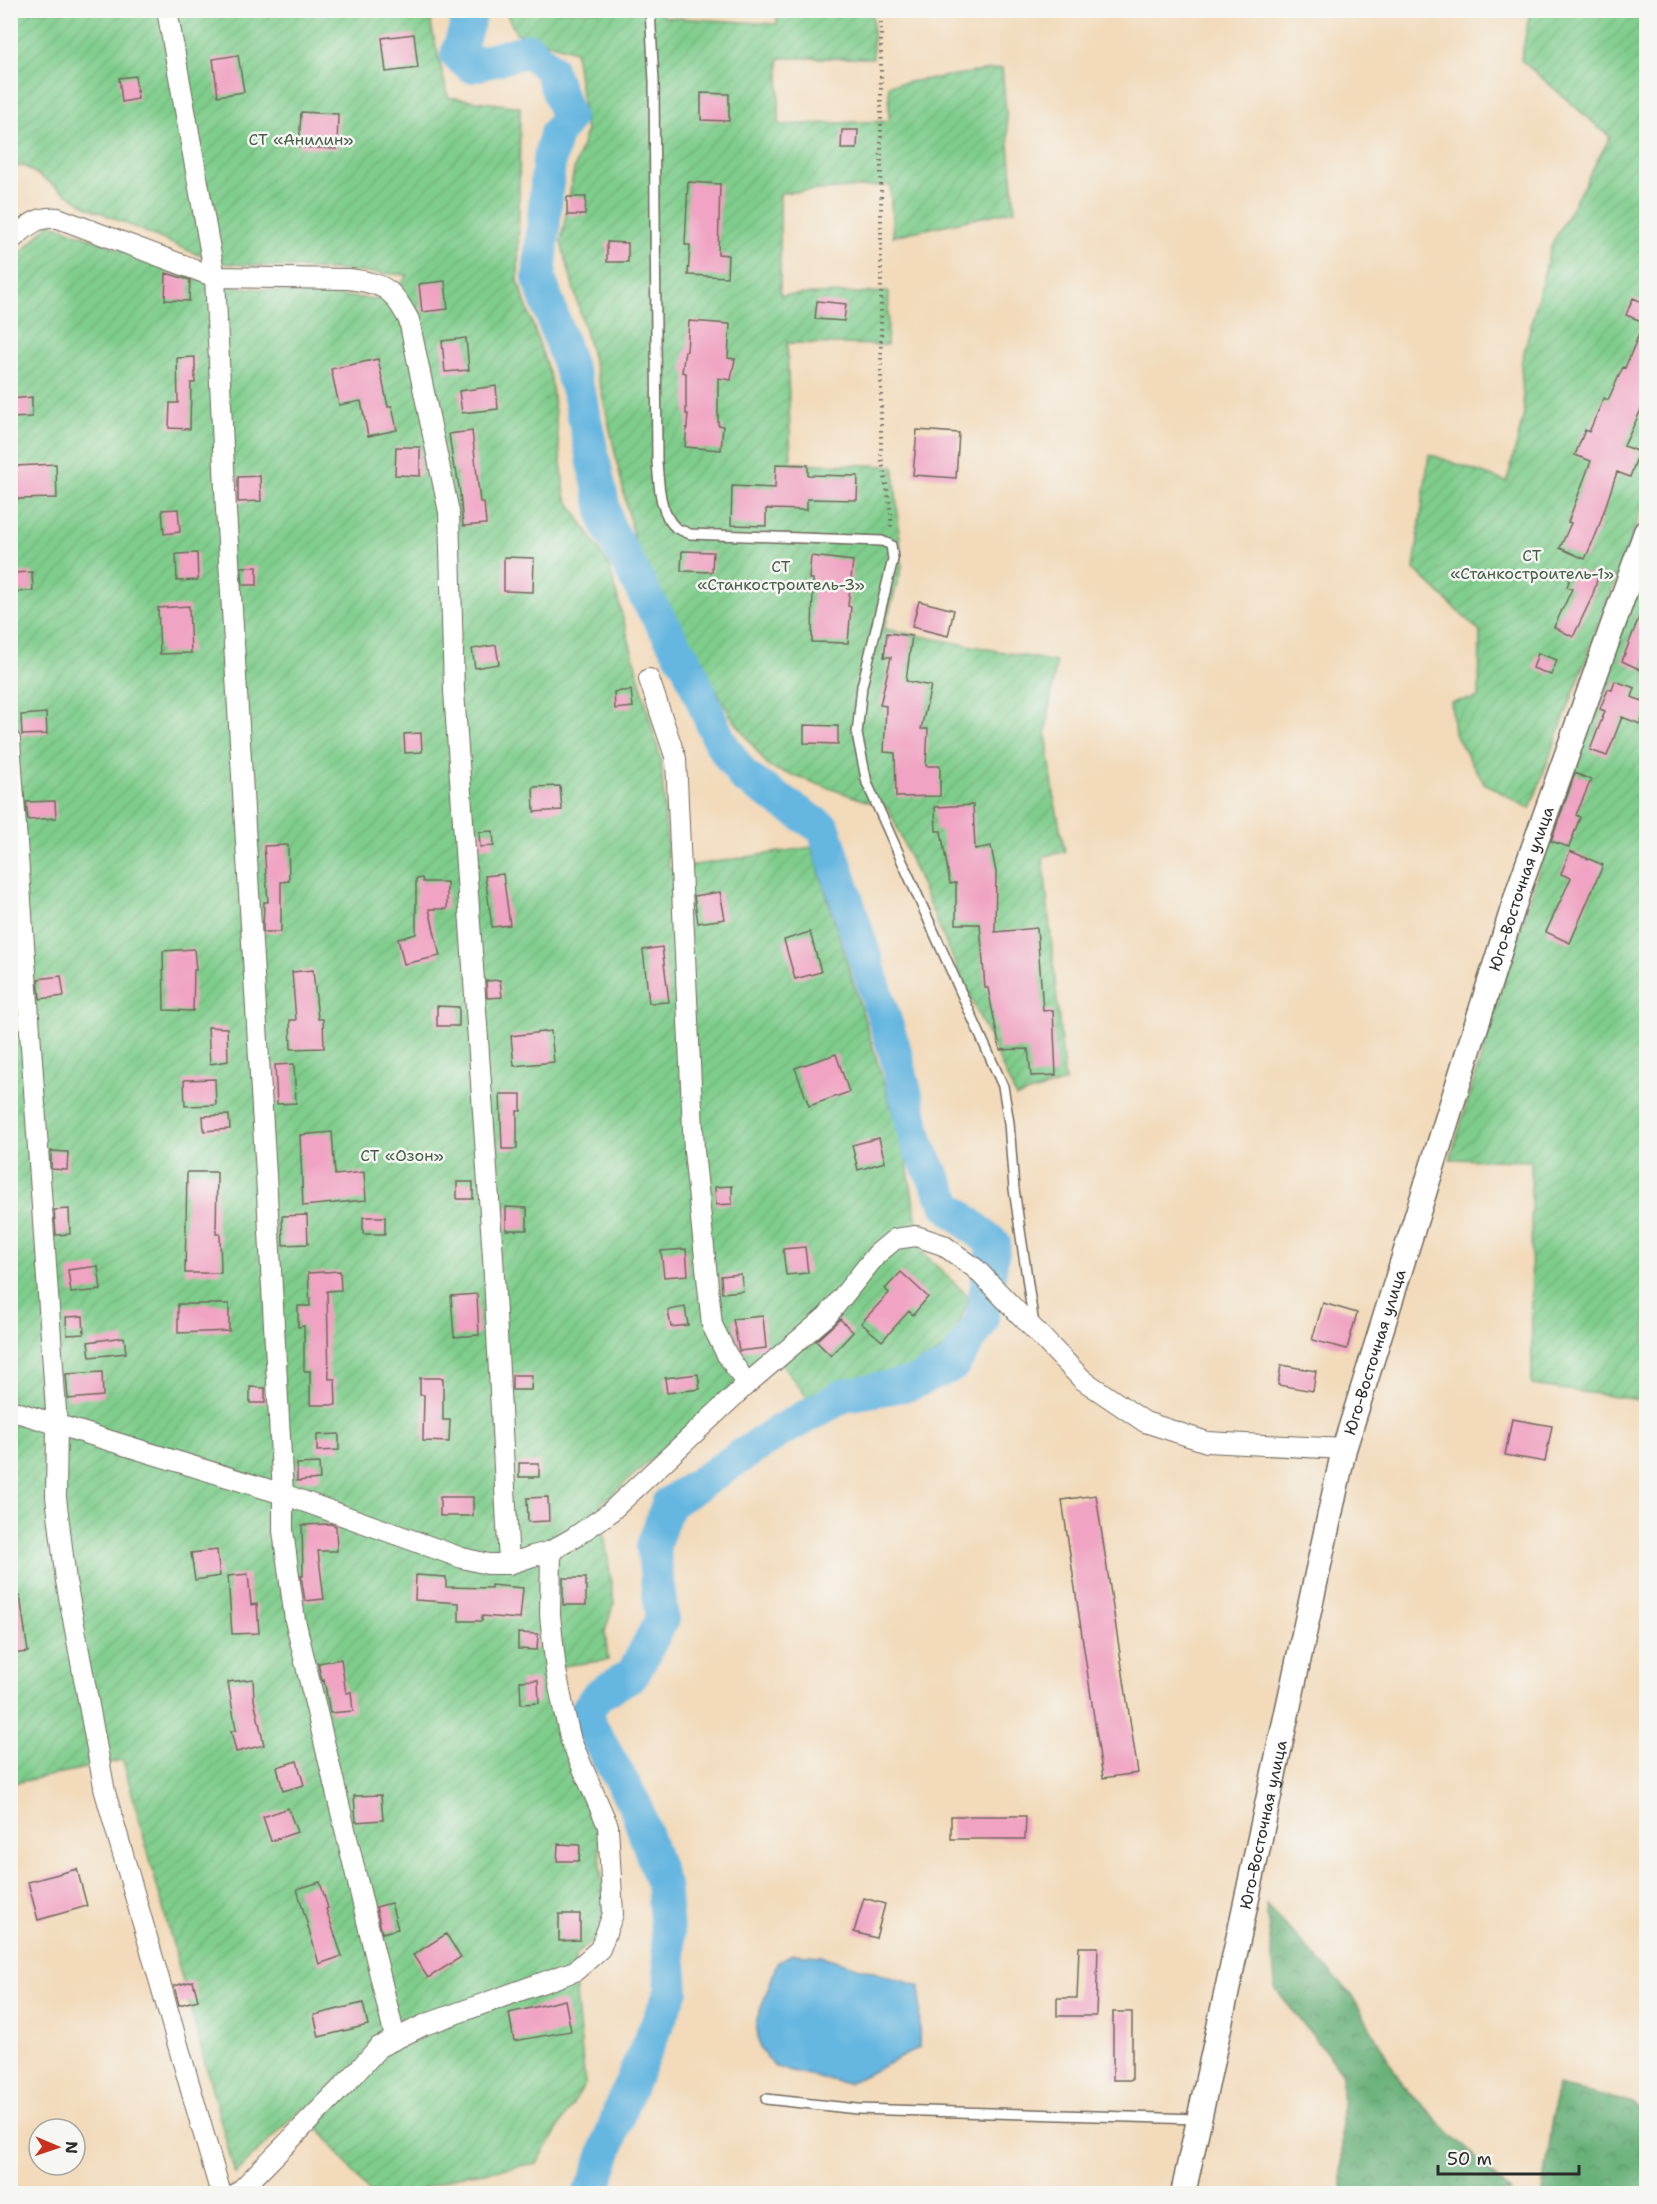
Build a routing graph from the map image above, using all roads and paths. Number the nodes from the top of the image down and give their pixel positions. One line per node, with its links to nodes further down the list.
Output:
1 (167, 10): 5 (street)
2 (650, 10): 7 (lane)
3 (881, 10): 7 (path)
4 (10, 241): 5 (street)
5 (215, 277): 15 (street); 17 (street)
6 (1647, 532): 14 (street, Юго-Восточная улица)
7 (891, 545): 10 (lane)
8 (649, 679): 11 (street)
9 (10, 740): 13 (street)
10 (1035, 1331): 11 (street); 14 (street)
11 (747, 1384): 16 (street)
12 (10, 1410): 13 (street)
13 (57, 1425): 15 (street); 21 (street)
14 (1344, 1449): 20 (street, Юго-Восточная улица)
15 (283, 1494): 17 (street); 18 (street)
16 (551, 1551): 17 (street); 18 (street)
17 (509, 1564)
18 (395, 2038): 22 (street)
19 (766, 2099): 20 (lane)
20 (1199, 2120): 23 (street, Юго-Восточная улица)
21 (220, 2193)
22 (237, 2193)
23 (1183, 2193)

